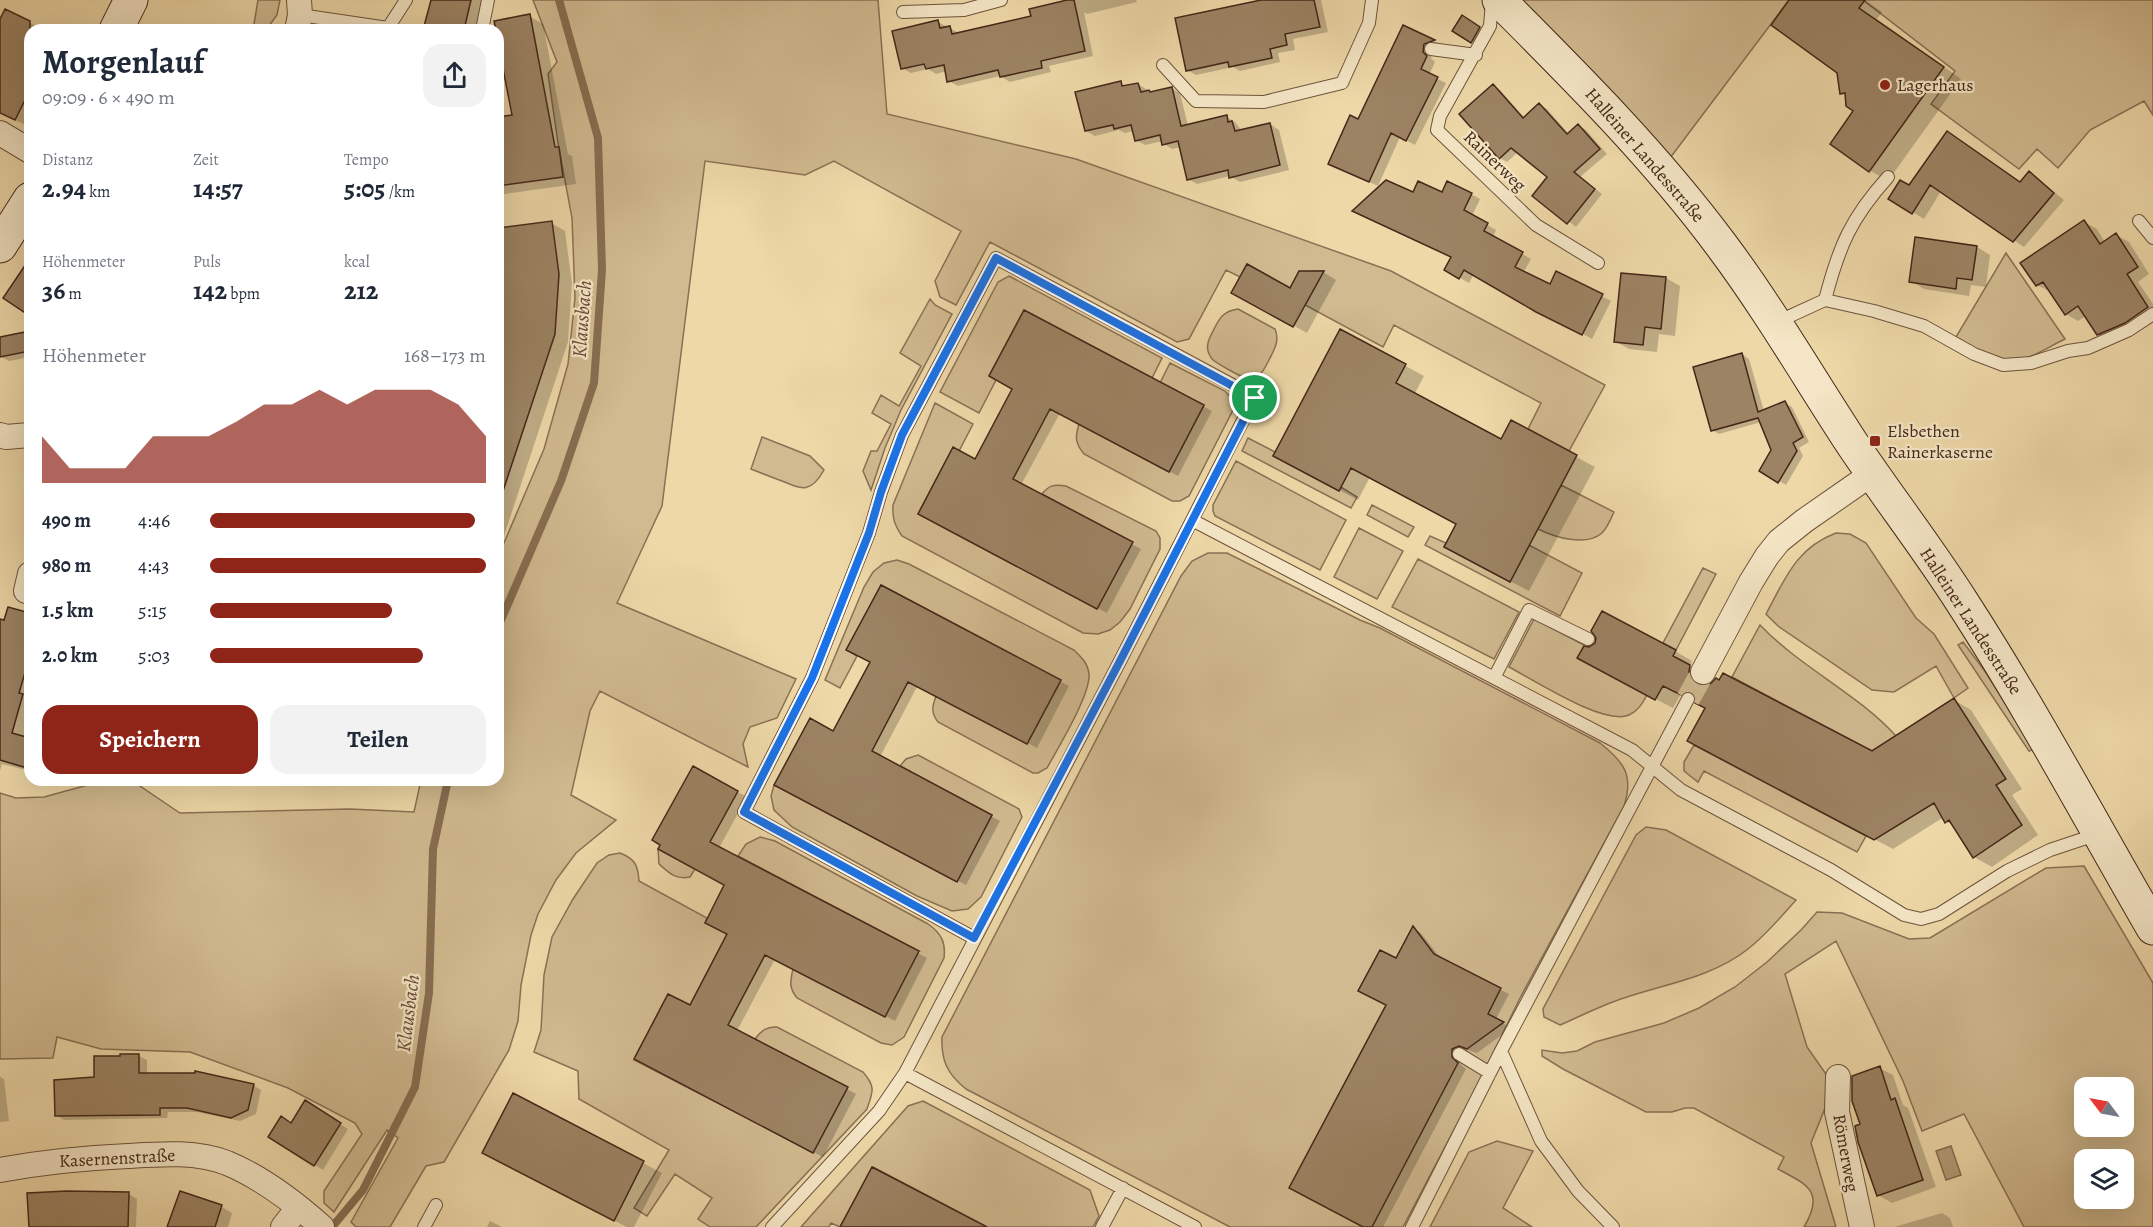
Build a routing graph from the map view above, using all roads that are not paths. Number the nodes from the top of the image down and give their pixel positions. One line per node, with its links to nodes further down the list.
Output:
1 (131, 0): 10 (main road)
2 (406, 0): 12 (lane)
3 (488, 0): 13 (lane)
4 (1001, 0): 8 (lane)
5 (1372, 0): 16 (lane)
6 (1492, 0): 15 (lane, Rainerweg)
7 (1499, 0): 27 (main road, Halleiner Landesstraße)
8 (903, 12)
9 (299, 15): 11 (lane)
10 (119, 24)
11 (356, 24)
12 (391, 24)
13 (483, 24)
14 (1431, 49): 15 (lane)
15 (1476, 55): 24 (lane, Rainerweg)
16 (1163, 65)
17 (0, 133): 18 (street)
18 (24, 148)
19 (1888, 177): 25 (lane)
20 (24, 208): 23 (main road)
21 (2139, 221): 22 (lane)
22 (2153, 238)
23 (0, 246)
24 (1598, 263)
25 (1825, 300): 26 (lane); 27 (lane)
26 (2153, 314)
27 (1776, 322): 30 (main road, Halleiner Landesstraße)
28 (0, 435): 29 (street)
29 (24, 436)
30 (1873, 474): 33 (street); 37 (main road, Halleiner Landesstraße)
31 (1192, 520): 34 (lane); 39 (lane); 39 (lane)
32 (1588, 639): 34 (lane)
33 (1703, 672)
34 (1494, 678): 36 (lane)
35 (1688, 699): 36 (lane)
36 (1653, 765): 37 (lane); 40 (lane)
37 (2099, 834): 38 (main road, Halleiner Landesstraße)
38 (2153, 928)
39 (974, 938): 42 (lane)
40 (1501, 1051): 43 (lane); 55 (lane)
41 (1459, 1054): 43 (lane)
42 (905, 1073): 46 (lane); 51 (lane)
43 (1490, 1073): 54 (lane)
44 (1838, 1077): 56 (street, Römerweg)
45 (0, 1171): 48 (street, Kasernenstraße)
46 (1123, 1188): 52 (lane); 53 (lane)
47 (436, 1205): 50 (lane)
48 (309, 1216): 49 (street)
49 (282, 1227)
50 (424, 1227)
51 (772, 1227)
52 (1102, 1227)
53 (1195, 1227)
54 (1412, 1227)
55 (1613, 1227)
56 (1862, 1227)

